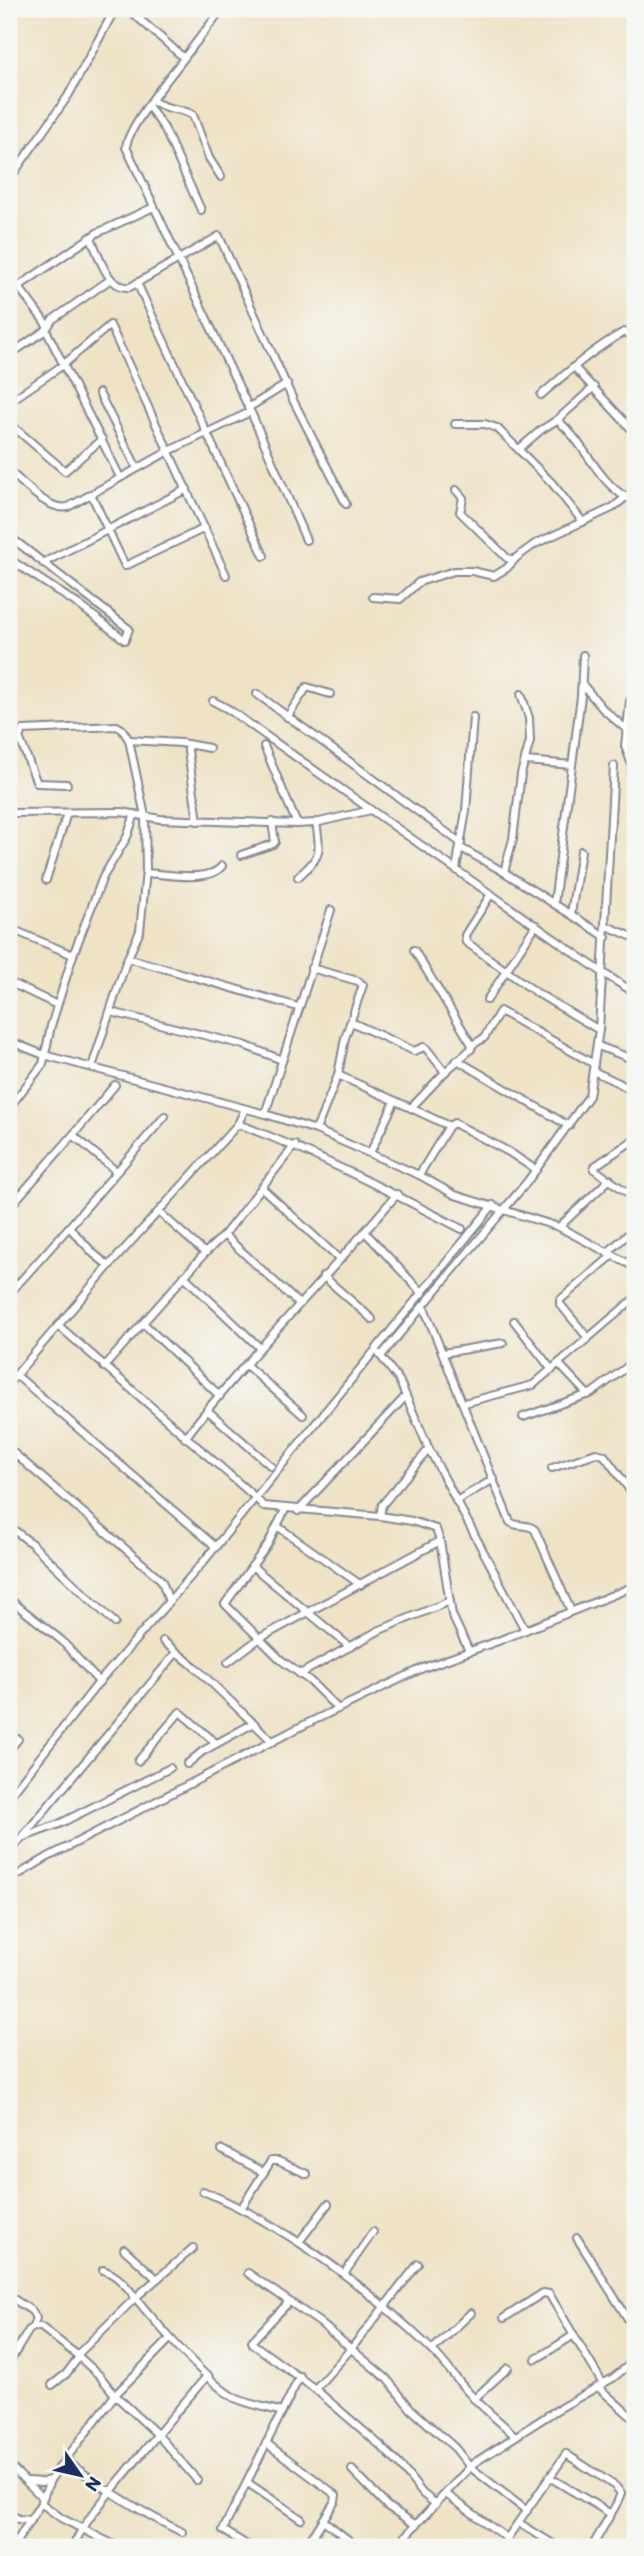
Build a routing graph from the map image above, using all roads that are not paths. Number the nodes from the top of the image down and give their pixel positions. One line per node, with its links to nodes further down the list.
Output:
1 (115, 9): 7 (street)
2 (128, 9): 4 (street)
3 (222, 9): 4 (street)
4 (184, 58): 5 (street)
5 (151, 104): 6 (street); 8 (street); 9 (street)
6 (221, 177)
7 (9, 180)
8 (154, 206): 10 (street); 11 (street)
9 (201, 210)
10 (91, 238): 12 (street); 14 (street)
11 (179, 260): 13 (street); 21 (street); 26 (street)
12 (111, 279): 13 (street); 16 (street)
13 (137, 283): 30 (street)
14 (18, 286): 15 (street); 16 (street)
15 (9, 293)
16 (47, 328): 18 (street); 19 (street)
17 (635, 337): 20 (street)
18 (9, 355)
19 (63, 365): 25 (street); 32 (street); 34 (street)
20 (574, 367): 22 (street); 24 (street)
21 (287, 384): 26 (street); 43 (street)
22 (594, 387): 27 (street); 31 (street)
23 (99, 393): 36 (street)
24 (541, 395)
25 (9, 402)
26 (249, 410): 30 (street); 48 (street)
27 (557, 420): 33 (street); 42 (street)
28 (9, 423): 32 (street)
29 (455, 424): 33 (street)
30 (207, 433): 34 (street); 49 (street)
31 (635, 433)
32 (102, 439): 38 (street)
33 (519, 449): 44 (street)
34 (169, 451): 36 (street); 39 (street)
35 (635, 461): 42 (street)
36 (137, 468): 38 (street)
37 (9, 471): 41 (street)
38 (120, 477): 41 (street)
39 (187, 489): 45 (street); 46 (street)
40 (456, 490): 51 (street)
41 (91, 494): 46 (street)
42 (631, 494): 44 (street)
43 (346, 504)
44 (583, 522): 51 (street)
45 (205, 528): 46 (street); 53 (street)
46 (108, 531): 52 (street)
47 (9, 536): 52 (street)
48 (306, 540)
49 (264, 556)
50 (9, 559): 52 (street)
51 (514, 560): 54 (street)
52 (43, 564)
53 (226, 575)
54 (373, 597)
55 (583, 655): 56 (street)
56 (582, 684): 64 (street); 70 (street)
57 (257, 694): 62 (street)
58 (330, 694): 62 (street)
59 (635, 694): 64 (street)
60 (521, 695): 69 (street)
61 (213, 701): 73 (street)
62 (287, 717): 83 (street)
63 (473, 717): 83 (street)
64 (626, 729): 81 (street)
65 (129, 740): 66 (street); 72 (street); 77 (street)
66 (187, 744): 68 (street); 78 (street)
67 (264, 746): 82 (street)
68 (209, 748)
69 (526, 761): 70 (street); 88 (street)
70 (572, 765): 93 (street)
71 (614, 766): 97 (street)
72 (67, 784)
73 (371, 810): 80 (street); 87 (street)
74 (67, 813): 75 (street); 76 (street); 91 (street)
75 (135, 814): 77 (street); 102 (street)
76 (9, 815)
77 (145, 816): 78 (street); 89 (street)
78 (198, 821): 79 (street)
79 (272, 822): 82 (street); 85 (street)
80 (316, 822): 82 (street); 90 (street)
81 (635, 822)
82 (297, 824)
83 (461, 845): 87 (street); 88 (street)
84 (581, 851): 95 (street)
85 (242, 855)
86 (222, 866): 89 (street)
87 (456, 869): 92 (street)
88 (504, 872): 93 (street)
89 (146, 873): 103 (street)
90 (298, 877)
91 (46, 880)
92 (491, 894): 96 (street); 105 (street)
93 (554, 904): 95 (street)
94 (331, 910): 104 (street)
95 (571, 914): 99 (street)
96 (536, 925): 105 (street); 106 (street)
97 (607, 926): 99 (street); 100 (street)
98 (9, 928): 102 (street)
99 (606, 937): 106 (street)
100 (635, 939)
101 (414, 950): 116 (street)
102 (73, 955): 110 (street)
103 (128, 958): 111 (street); 112 (street)
104 (311, 968): 111 (street); 113 (street)
105 (506, 971): 109 (street); 114 (street)
106 (603, 973): 108 (street); 114 (street)
107 (9, 982): 110 (street)
108 (635, 993)
109 (487, 1000)
110 (57, 1005): 118 (street)
111 (298, 1007): 119 (street)
112 (111, 1012): 119 (street); 122 (street)
113 (351, 1021): 124 (street); 125 (street)
114 (599, 1030): 117 (street)
115 (9, 1041): 118 (street)
116 (472, 1045): 120 (street); 123 (street)
117 (598, 1046): 121 (street); 123 (street)
118 (44, 1055): 122 (street); 129 (street)
119 (282, 1060): 132 (street)
120 (457, 1060): 124 (street); 136 (street)
121 (635, 1060)
122 (92, 1067): 131 (street)
123 (594, 1068): 127 (street); 136 (street)
124 (445, 1072): 130 (street)
125 (338, 1075): 128 (street); 137 (street)
126 (115, 1085): 138 (street)
127 (635, 1094)
128 (395, 1101): 130 (street); 141 (street)
129 (9, 1108)
130 (411, 1108): 135 (street)
131 (245, 1109): 132 (street); 134 (street)
132 (265, 1114): 137 (street)
133 (164, 1116): 143 (street)
134 (238, 1124): 140 (street); 152 (street)
135 (449, 1126): 142 (street); 144 (street)
136 (569, 1126): 142 (street)
137 (316, 1130): 141 (street)
138 (73, 1135): 143 (street); 150 (street)
139 (635, 1139): 145 (street)
140 (295, 1145): 146 (street); 147 (street)
141 (370, 1153): 144 (street)
142 (536, 1170): 151 (street)
143 (116, 1171): 153 (street)
144 (419, 1175): 149 (street)
145 (610, 1180): 148 (street); 154 (street)
146 (262, 1188): 158 (street); 161 (street)
147 (397, 1194): 156 (street); 157 (street)
148 (635, 1198)
149 (493, 1205): 151 (street); 168 (street)
150 (9, 1208)
151 (504, 1209): 154 (street); 168 (street)
152 (159, 1212): 159 (street); 162 (street)
153 (69, 1227): 162 (street); 166 (street)
154 (559, 1227): 160 (street)
155 (635, 1228): 160 (street)
156 (462, 1229)
157 (365, 1232): 161 (street); 168 (street)
158 (224, 1235): 159 (street); 169 (street)
159 (205, 1253): 164 (street)
160 (611, 1254): 163 (street); 174 (street)
161 (339, 1259): 165 (street)
162 (109, 1266): 173 (street)
163 (635, 1267)
164 (184, 1276): 172 (street); 176 (street)
165 (323, 1276): 169 (street); 170 (street)
166 (9, 1294)
167 (635, 1298): 174 (street)
168 (423, 1299): 177 (street); 178 (street)
169 (299, 1304): 176 (street)
170 (372, 1319)
171 (514, 1321): 183 (street)
172 (144, 1324): 182 (street); 188 (street)
173 (59, 1326): 182 (street); 185 (street)
174 (588, 1338): 180 (street)
175 (503, 1343): 178 (street)
176 (259, 1347): 181 (street)
177 (379, 1352): 189 (street); 201 (street)
178 (443, 1353): 190 (street)
179 (633, 1363): 184 (street); 187 (street)
180 (559, 1364): 183 (street); 187 (street)
181 (246, 1365): 188 (street); 192 (street)
182 (104, 1367): 194 (street)
183 (552, 1370): 190 (street)
184 (635, 1373)
185 (16, 1375): 186 (street); 209 (street)
186 (9, 1383)
187 (588, 1395): 193 (street)
188 (220, 1396): 191 (street)
189 (404, 1396): 195 (street); 204 (street)
190 (464, 1403): 199 (street)
191 (207, 1410): 194 (street); 197 (street)
192 (303, 1415)
193 (523, 1417)
194 (186, 1438): 201 (street)
195 (429, 1448): 202 (street); 205 (street)
196 (9, 1449): 215 (street)
197 (271, 1466)
198 (552, 1468): 200 (street)
199 (494, 1479): 202 (street); 216 (street)
200 (635, 1497)
201 (256, 1498): 203 (street); 209 (street)
202 (456, 1501): 219 (street)
203 (285, 1510): 204 (street); 207 (street)
204 (298, 1511): 205 (street)
205 (380, 1516): 208 (street)
206 (9, 1526): 218 (street)
207 (277, 1526): 210 (street); 211 (street)
208 (440, 1541): 211 (street); 214 (street)
209 (216, 1547): 215 (street)
210 (252, 1566): 217 (street); 220 (street)
211 (361, 1585): 217 (street)
212 (635, 1586): 216 (street)
213 (9, 1599): 227 (street)
214 (450, 1601): 222 (street); 223 (street)
215 (170, 1602): 227 (street)
216 (572, 1611): 219 (street)
217 (308, 1614): 220 (street); 222 (street)
218 (115, 1623)
219 (525, 1630): 223 (street)
220 (260, 1638): 225 (street); 226 (street)
221 (163, 1641): 224 (street)
222 (350, 1647): 226 (street)
223 (469, 1651): 228 (street)
224 (176, 1653): 229 (street); 238 (street)
225 (228, 1662)
226 (300, 1674): 228 (street)
227 (99, 1682): 237 (street)
228 (338, 1709): 231 (street)
229 (254, 1723): 231 (street); 232 (street)
230 (18, 1740): 233 (street)
231 (273, 1742): 240 (street)
232 (216, 1743): 234 (street); 235 (street)
233 (9, 1749)
234 (138, 1761)
235 (187, 1764)
236 (170, 1768): 238 (street)
237 (9, 1797)
238 (22, 1838): 239 (street)
239 (9, 1853)
240 (9, 1880)
241 (222, 2150): 242 (street)
242 (263, 2172): 243 (street); 246 (street)
243 (307, 2174)
244 (203, 2191): 246 (street)
245 (328, 2204): 249 (street)
246 (242, 2207): 249 (street)
247 (373, 2232): 255 (street)
248 (577, 2238): 264 (street)
249 (299, 2242): 255 (street)
250 (193, 2248): 256 (street)
251 (124, 2249): 256 (street)
252 (418, 2264): 260 (street)
253 (103, 2270): 258 (street)
254 (248, 2273): 259 (street)
255 (344, 2274): 260 (street)
256 (157, 2279): 258 (street)
257 (9, 2297): 263 (street)
258 (135, 2298): 266 (street); 269 (street)
259 (289, 2302): 267 (street); 275 (street)
260 (385, 2308): 267 (street); 268 (street)
261 (471, 2313): 268 (street)
262 (504, 2318): 265 (street)
263 (33, 2327): 269 (street); 272 (street)
264 (635, 2330)
265 (574, 2334): 270 (street); 277 (street)
266 (170, 2339): 274 (street); 279 (street)
267 (351, 2349): 278 (street); 288 (street)
268 (432, 2350): 280 (street)
269 (78, 2356): 276 (street); 279 (street)
270 (536, 2359)
271 (635, 2360): 277 (street)
272 (9, 2363)
273 (508, 2368): 280 (street)
274 (208, 2375): 281 (street); 283 (street)
275 (300, 2376): 278 (street); 281 (street)
276 (52, 2385)
277 (601, 2386): 282 (street); 284 (street)
278 (315, 2389): 298 (street)
279 (115, 2395): 283 (street); 286 (street)
280 (474, 2399): 284 (street)
281 (282, 2412): 285 (street)
282 (635, 2420)
283 (158, 2434): 293 (street); 295 (street)
284 (515, 2436): 288 (street)
285 (266, 2443): 294 (street); 304 (street)
286 (65, 2460): 292 (street); 295 (street)
287 (9, 2465): 291 (street)
288 (470, 2467): 296 (street); 299 (street)
289 (352, 2470): 306 (street)
290 (549, 2477): 299 (street); 301 (street); 301 (street)
291 (24, 2479): 292 (street); 297 (street)
292 (50, 2480): 297 (street)
293 (197, 2480)
294 (247, 2483): 302 (street); 312 (street)
295 (110, 2493): 307 (street); 308 (street)
296 (446, 2494): 298 (street); 310 (street)
297 (42, 2500): 303 (street); 307 (street)
298 (436, 2504): 306 (street)
299 (527, 2511): 305 (street)
300 (9, 2513): 303 (street)
301 (611, 2514): 321 (street)
302 (301, 2519)
303 (30, 2520): 313 (street)
304 (323, 2520): 309 (street); 311 (street)
305 (519, 2523): 310 (street); 320 (street)
306 (416, 2525): 318 (street)
307 (82, 2529): 314 (street); 315 (street)
308 (183, 2532)
309 (313, 2535): 316 (street); 317 (street)
310 (508, 2539): 319 (street)
311 (351, 2542)
312 (245, 2546)
313 (13, 2547)
314 (73, 2547)
315 (118, 2547)
316 (306, 2547)
317 (331, 2547)
318 (395, 2547)
319 (501, 2547)
320 (558, 2547)
321 (592, 2547)

